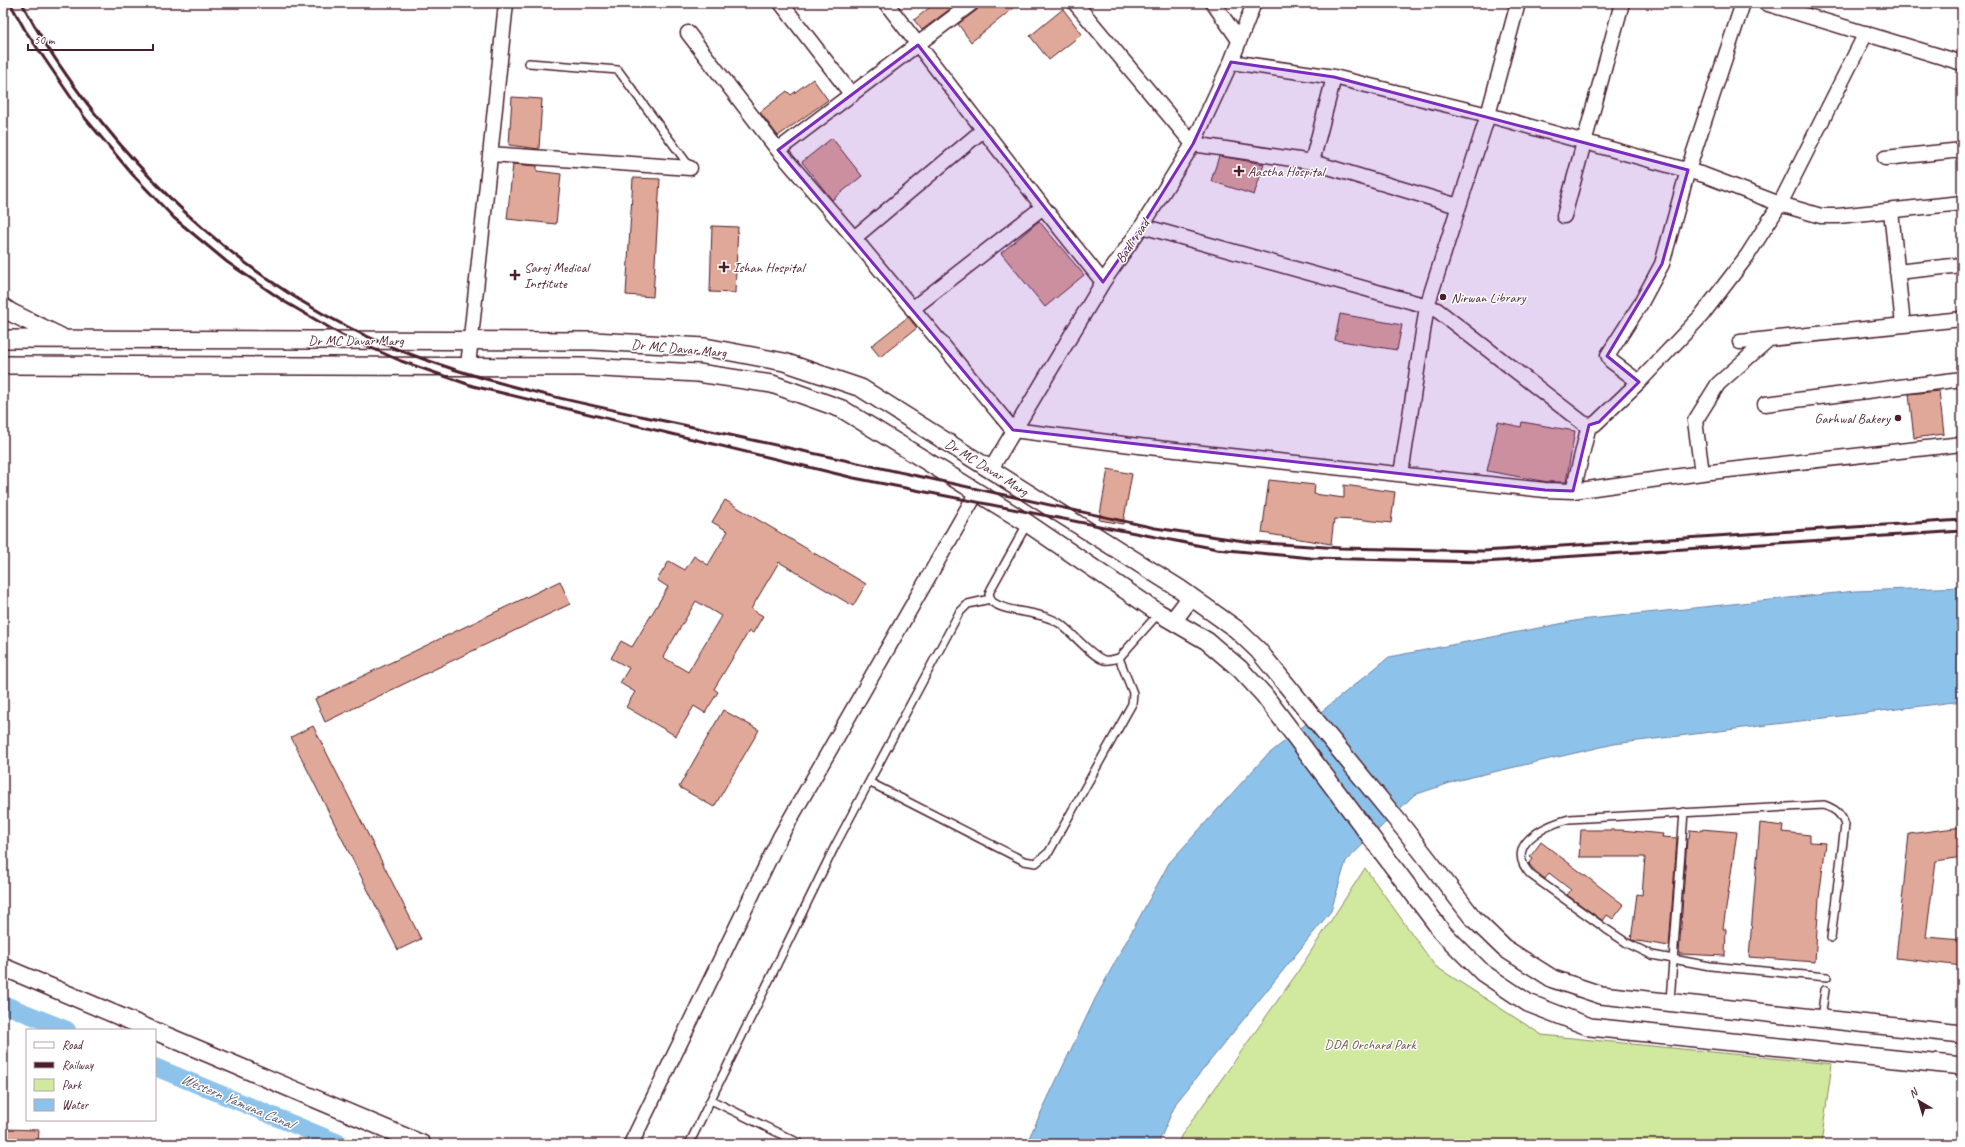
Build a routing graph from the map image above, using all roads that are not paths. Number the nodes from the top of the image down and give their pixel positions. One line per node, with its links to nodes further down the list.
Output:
1 (506, 3): 27 (street)
2 (781, 3): 20 (street)
3 (886, 3): 15 (street)
4 (972, 3): 15 (street)
5 (1075, 3): 24 (street)
6 (1213, 3): 14 (street)
7 (1254, 3): 14 (street, Badli road)
8 (1518, 3): 21 (street)
9 (1622, 3): 23 (street)
10 (1743, 3): 31 (street)
11 (1765, 3): 13 (street)
12 (688, 33): 25 (street)
13 (1866, 33): 18 (street); 33 (street)
14 (1239, 40): 16 (street, Badli road)
15 (918, 45): 20 (street); 22 (street)
16 (1231, 62): 19 (street); 24 (street, Badli road)
17 (529, 63): 30 (lane)
18 (1962, 63)
19 (1334, 77): 21 (street); 29 (street)
20 (852, 95): 25 (street)
21 (1488, 115): 23 (street); 34 (street)
22 (983, 130): 35 (street); 39 (street)
23 (1584, 141): 31 (street); 37 (street)
24 (1193, 144): 29 (street); 38 (street, Badli road)
25 (778, 150): 39 (street)
26 (1962, 150): 28 (street)
27 (490, 154): 30 (street); 51 (street)
28 (1885, 158)
29 (1312, 162): 34 (street)
30 (690, 168)
31 (1688, 170): 33 (street); 56 (street)
32 (1962, 203): 36 (street)
33 (1780, 204): 36 (street); 56 (street)
34 (1458, 206): 43 (street)
35 (1043, 207): 42 (street); 45 (street)
36 (1891, 211): 41 (street)
37 (1564, 216)
38 (1142, 226): 42 (street, Badli road); 43 (street)
39 (854, 238): 45 (street)
40 (1962, 265): 41 (street)
41 (1897, 272): 47 (street)
42 (1103, 282): 59 (street, Badli road)
43 (1427, 306): 58 (street); 63 (street)
44 (3, 307): 49 (street)
45 (912, 309): 59 (street)
46 (1962, 319): 47 (street)
47 (1903, 325): 50 (street)
48 (3, 339): 49 (street, Dr MC Davar Marg)
49 (66, 339): 51 (street, Dr MC Davar Marg)
50 (1769, 339): 52 (street); 62 (street)
51 (471, 340): 54 (street); 61 (street, Dr MC Davar Marg)
52 (1740, 342)
53 (3, 365): 54 (street)
54 (468, 366): 65 (street)
55 (1962, 379): 57 (street)
56 (1638, 382): 58 (street)
57 (1765, 404)
58 (1589, 425): 64 (street)
59 (1013, 430): 61 (street, Badli road); 63 (street)
60 (1962, 444): 62 (street)
61 (990, 468): 67 (street, Dr MC Davar Marg)
62 (1702, 473): 64 (street)
63 (1401, 474): 64 (street)
64 (1573, 491)
65 (977, 492): 66 (street); 86 (street)
66 (1027, 524): 68 (lane); 69 (street)
67 (1192, 597): 69 (street); 78 (street, Dr MC Davar Marg)
68 (990, 598): 70 (lane); 71 (lane)
69 (1166, 617): 70 (lane); 83 (street)
70 (1119, 658): 71 (lane)
71 (869, 782): 84 (lane)
72 (1684, 812): 73 (lane); 74 (lane); 74 (lane)
73 (1831, 938)
74 (1673, 960): 76 (lane); 78 (lane)
75 (3, 967): 80 (street)
76 (1826, 977)
77 (1825, 990): 79 (lane)
78 (1670, 1002): 79 (street, Dr MC Davar Marg)
79 (1821, 1018): 82 (street, Dr MC Davar Marg)
80 (150, 1029)
81 (156, 1031): 85 (street)
82 (1962, 1034)
83 (1962, 1066)
84 (711, 1100): 87 (lane); 88 (lane)
85 (422, 1144)
86 (630, 1144)
87 (689, 1144)
88 (801, 1144)

